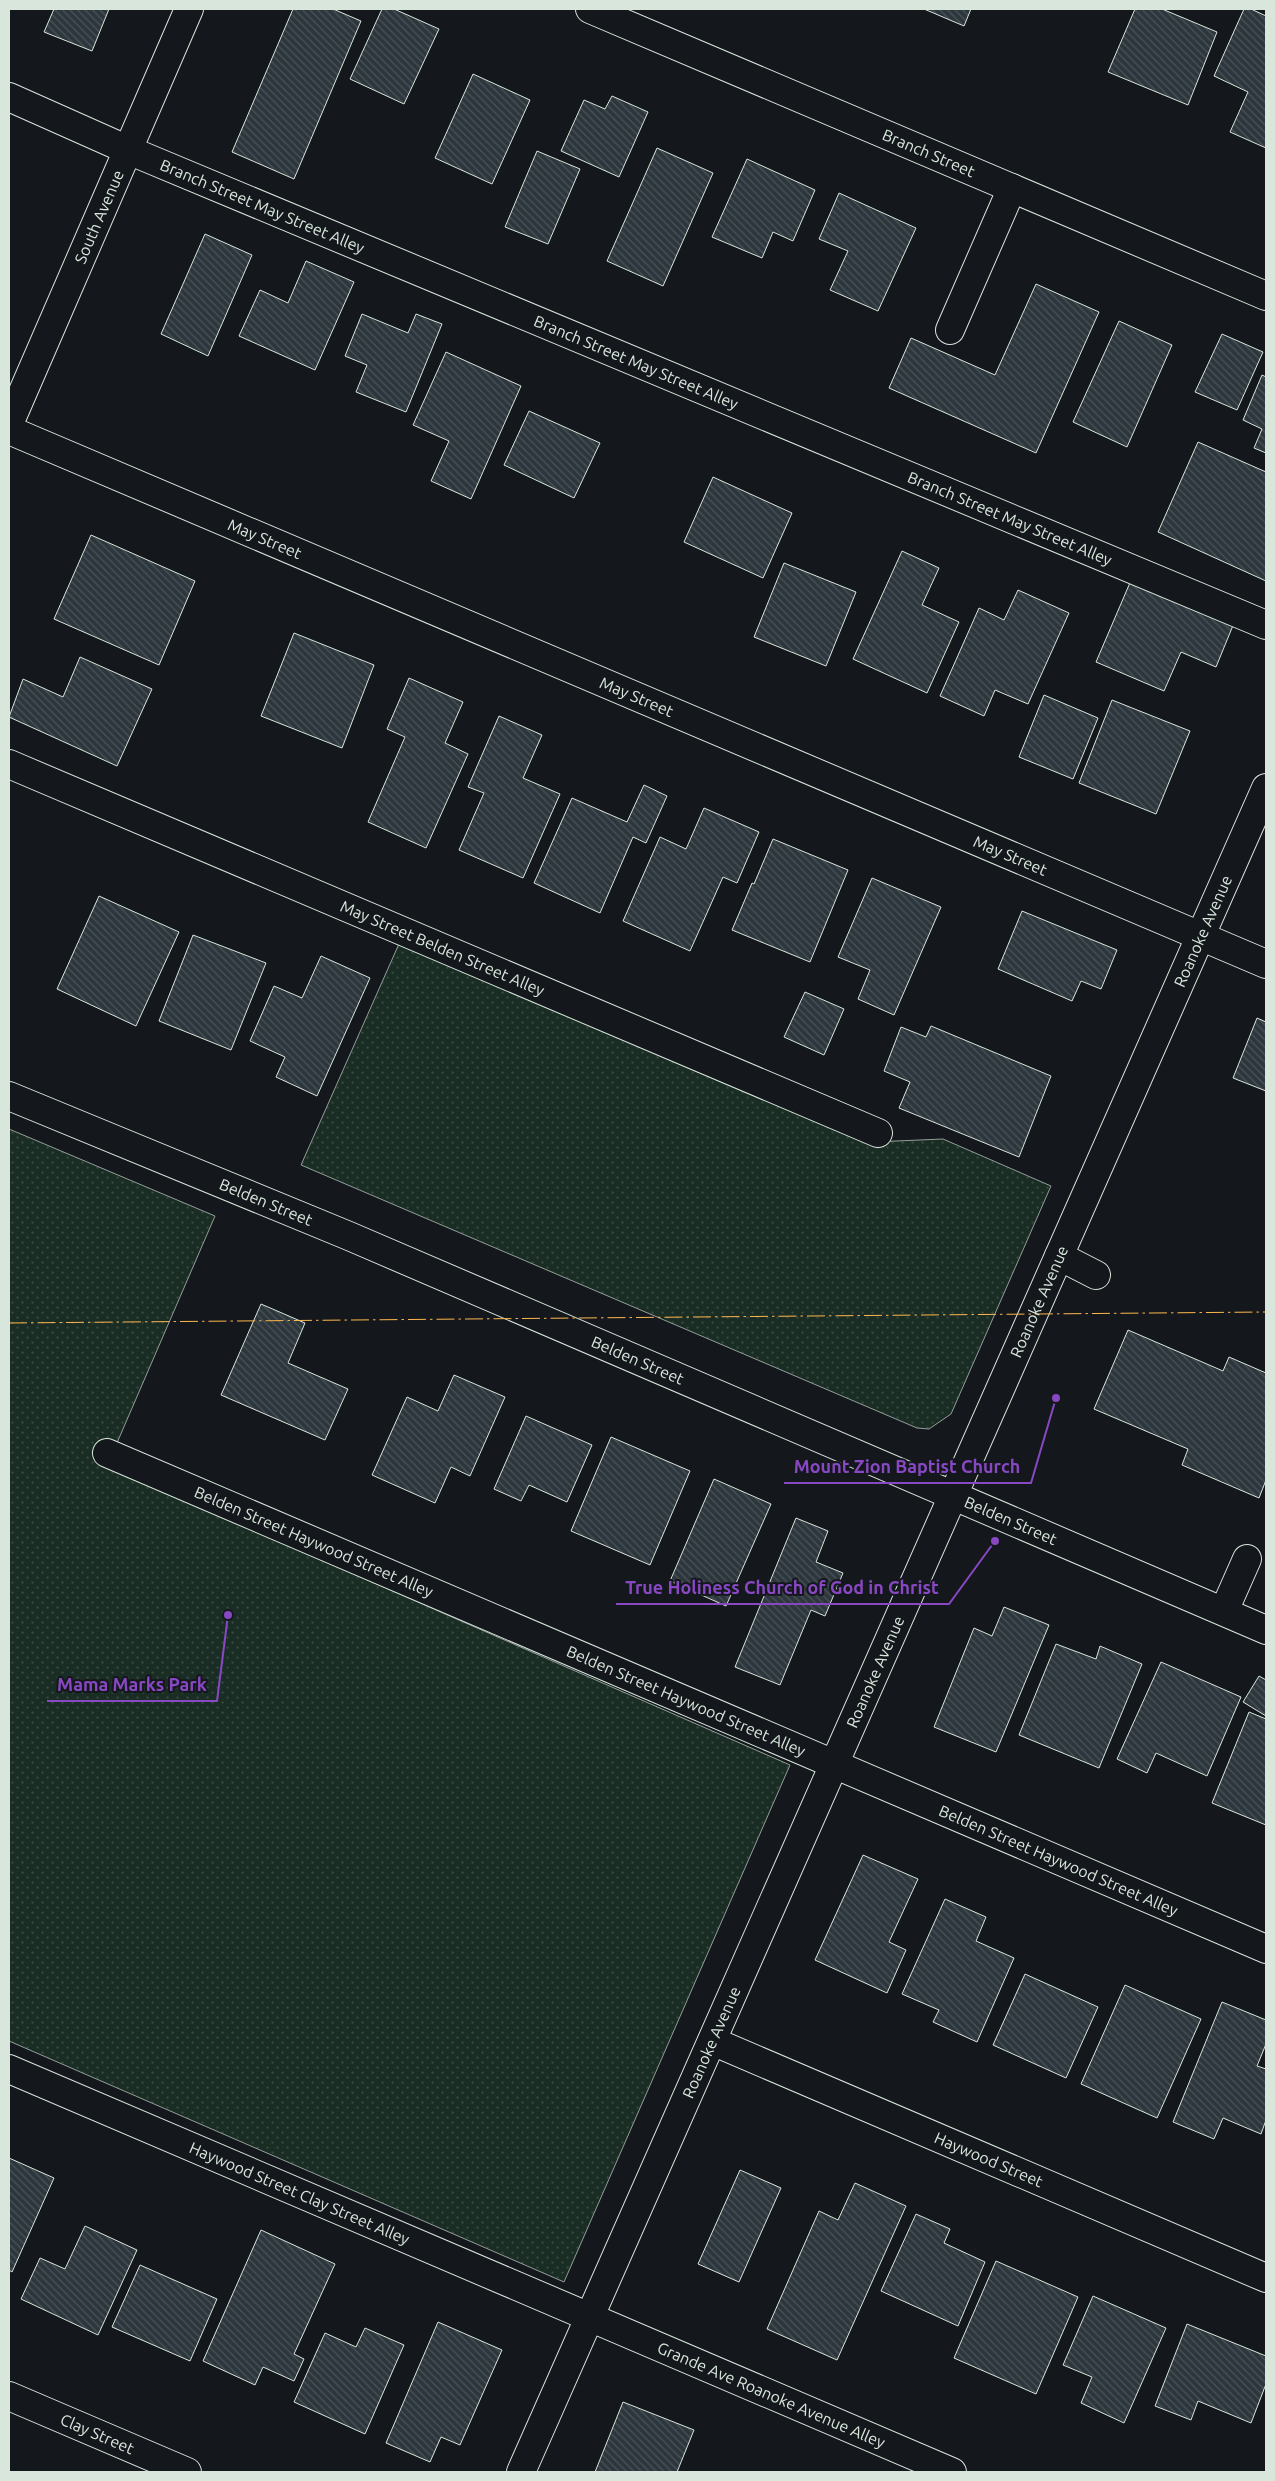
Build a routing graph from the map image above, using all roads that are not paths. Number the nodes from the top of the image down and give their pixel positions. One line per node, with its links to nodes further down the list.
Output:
1 (189, 9): 4 (street, South Avenue)
2 (590, 9): 5 (street, Branch Street)
3 (9, 97): 4 (street, Branch Street May Street Alley)
4 (128, 150): 8 (street, South Avenue); 10 (street, Branch Street May Street Alley)
5 (1012, 188): 6 (street, Branch Street); 7 (street)
6 (1266, 296)
7 (950, 330)
8 (9, 424)
9 (9, 430): 13 (street, May Street)
10 (1266, 625)
11 (9, 764): 16 (street, May Street Belden Street Alley)
12 (1266, 788): 13 (street, Roanoke Avenue)
13 (1200, 936): 14 (street, May Street); 17 (street, Roanoke Avenue)
14 (1266, 964)
15 (9, 1096): 20 (street, Belden Street)
16 (878, 1133)
17 (1059, 1256): 18 (street); 20 (street, Roanoke Avenue)
18 (1096, 1275)
19 (107, 1453): 24 (street, Belden Street Haywood Street Alley)
20 (954, 1495): 22 (street, Belden Street); 24 (street, Roanoke Avenue)
21 (1247, 1559): 22 (street)
22 (1224, 1611): 23 (street, Belden Street)
23 (1266, 1630)
24 (835, 1764): 25 (street, Belden Street Haywood Street Alley); 26 (street, Roanoke Avenue)
25 (1266, 1949)
26 (712, 2041): 28 (street, Haywood Street); 29 (street, Roanoke Avenue)
27 (9, 2070): 29 (street, Haywood Street Clay Street Alley)
28 (1266, 2278)
29 (590, 2317): 32 (street, Roanoke Avenue); 33 (street, Grande Ave Roanoke Avenue Alley)
30 (9, 2396): 31 (street, Clay Street)
31 (187, 2472)
32 (522, 2472)
33 (952, 2472)

